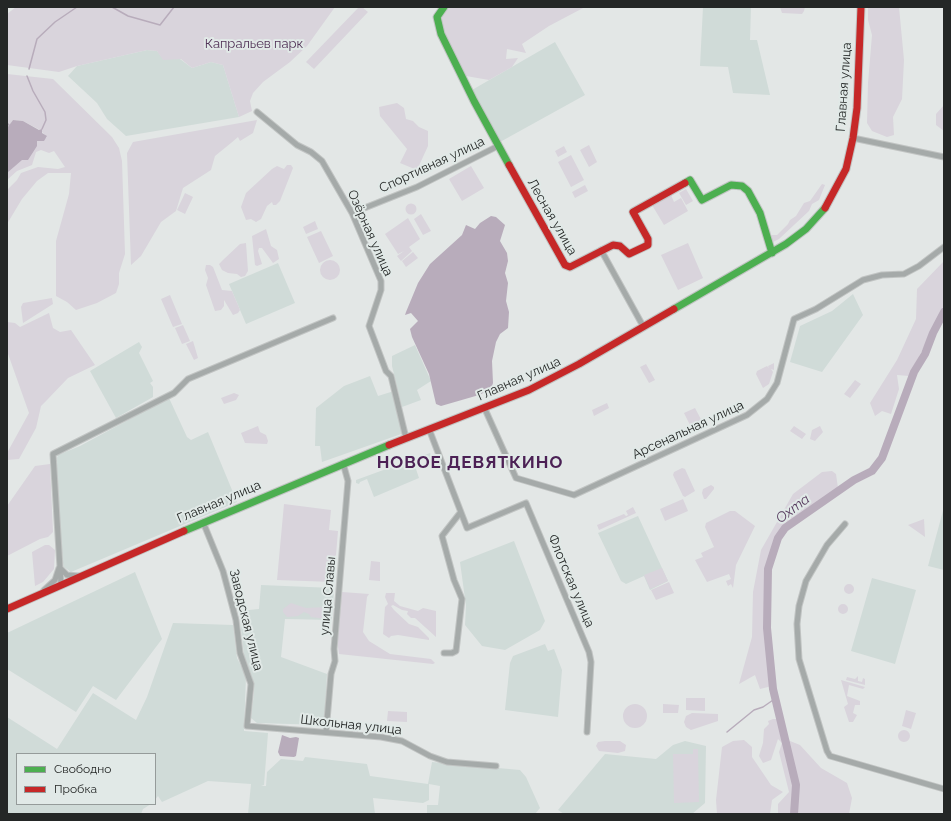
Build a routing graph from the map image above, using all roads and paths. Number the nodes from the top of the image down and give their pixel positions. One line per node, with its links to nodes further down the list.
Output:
1 (444, 7): 5 (main road, Лесная улица)
2 (861, 7): 4 (main road, Главная улица)
3 (257, 112): 7 (street, Озёрная улица)
4 (853, 138): 6 (street); 10 (main road, Главная улица)
5 (498, 146): 7 (street, Спортивная улица); 9 (main road, Лесная улица)
6 (944, 157)
7 (352, 213): 15 (street, Озёрная улица)
8 (944, 247): 13 (street, Арсенальная улица)
9 (601, 250): 10 (main road, Лесная улица); 12 (street)
10 (772, 253): 12 (main road, Главная улица)
11 (333, 318): 20 (street)
12 (643, 326): 13 (main road, Главная улица)
13 (484, 407): 14 (main road, Главная улица)
14 (429, 429): 15 (main road, Главная улица); 17 (street)
15 (406, 438): 16 (main road, Главная улица)
16 (343, 463): 18 (main road, Главная улица); 27 (street, улица Славы)
17 (460, 513): 25 (street); 28 (street, Флотская улица)
18 (203, 522): 21 (main road, Главная улица); 26 (street, Заводская улица)
19 (845, 524): 30 (street)
20 (60, 566): 21 (street); 22 (street); 23 (street)
21 (79, 576): 22 (main road, Главная улица)
22 (61, 584): 23 (main road, Главная улица)
23 (38, 594): 24 (main road, Главная улица)
24 (7, 609)
25 (444, 652)
26 (247, 726): 27 (street, Школьная улица)
27 (326, 732): 29 (street, Школьная улица)
28 (587, 732)
29 (496, 766)
30 (944, 789)

